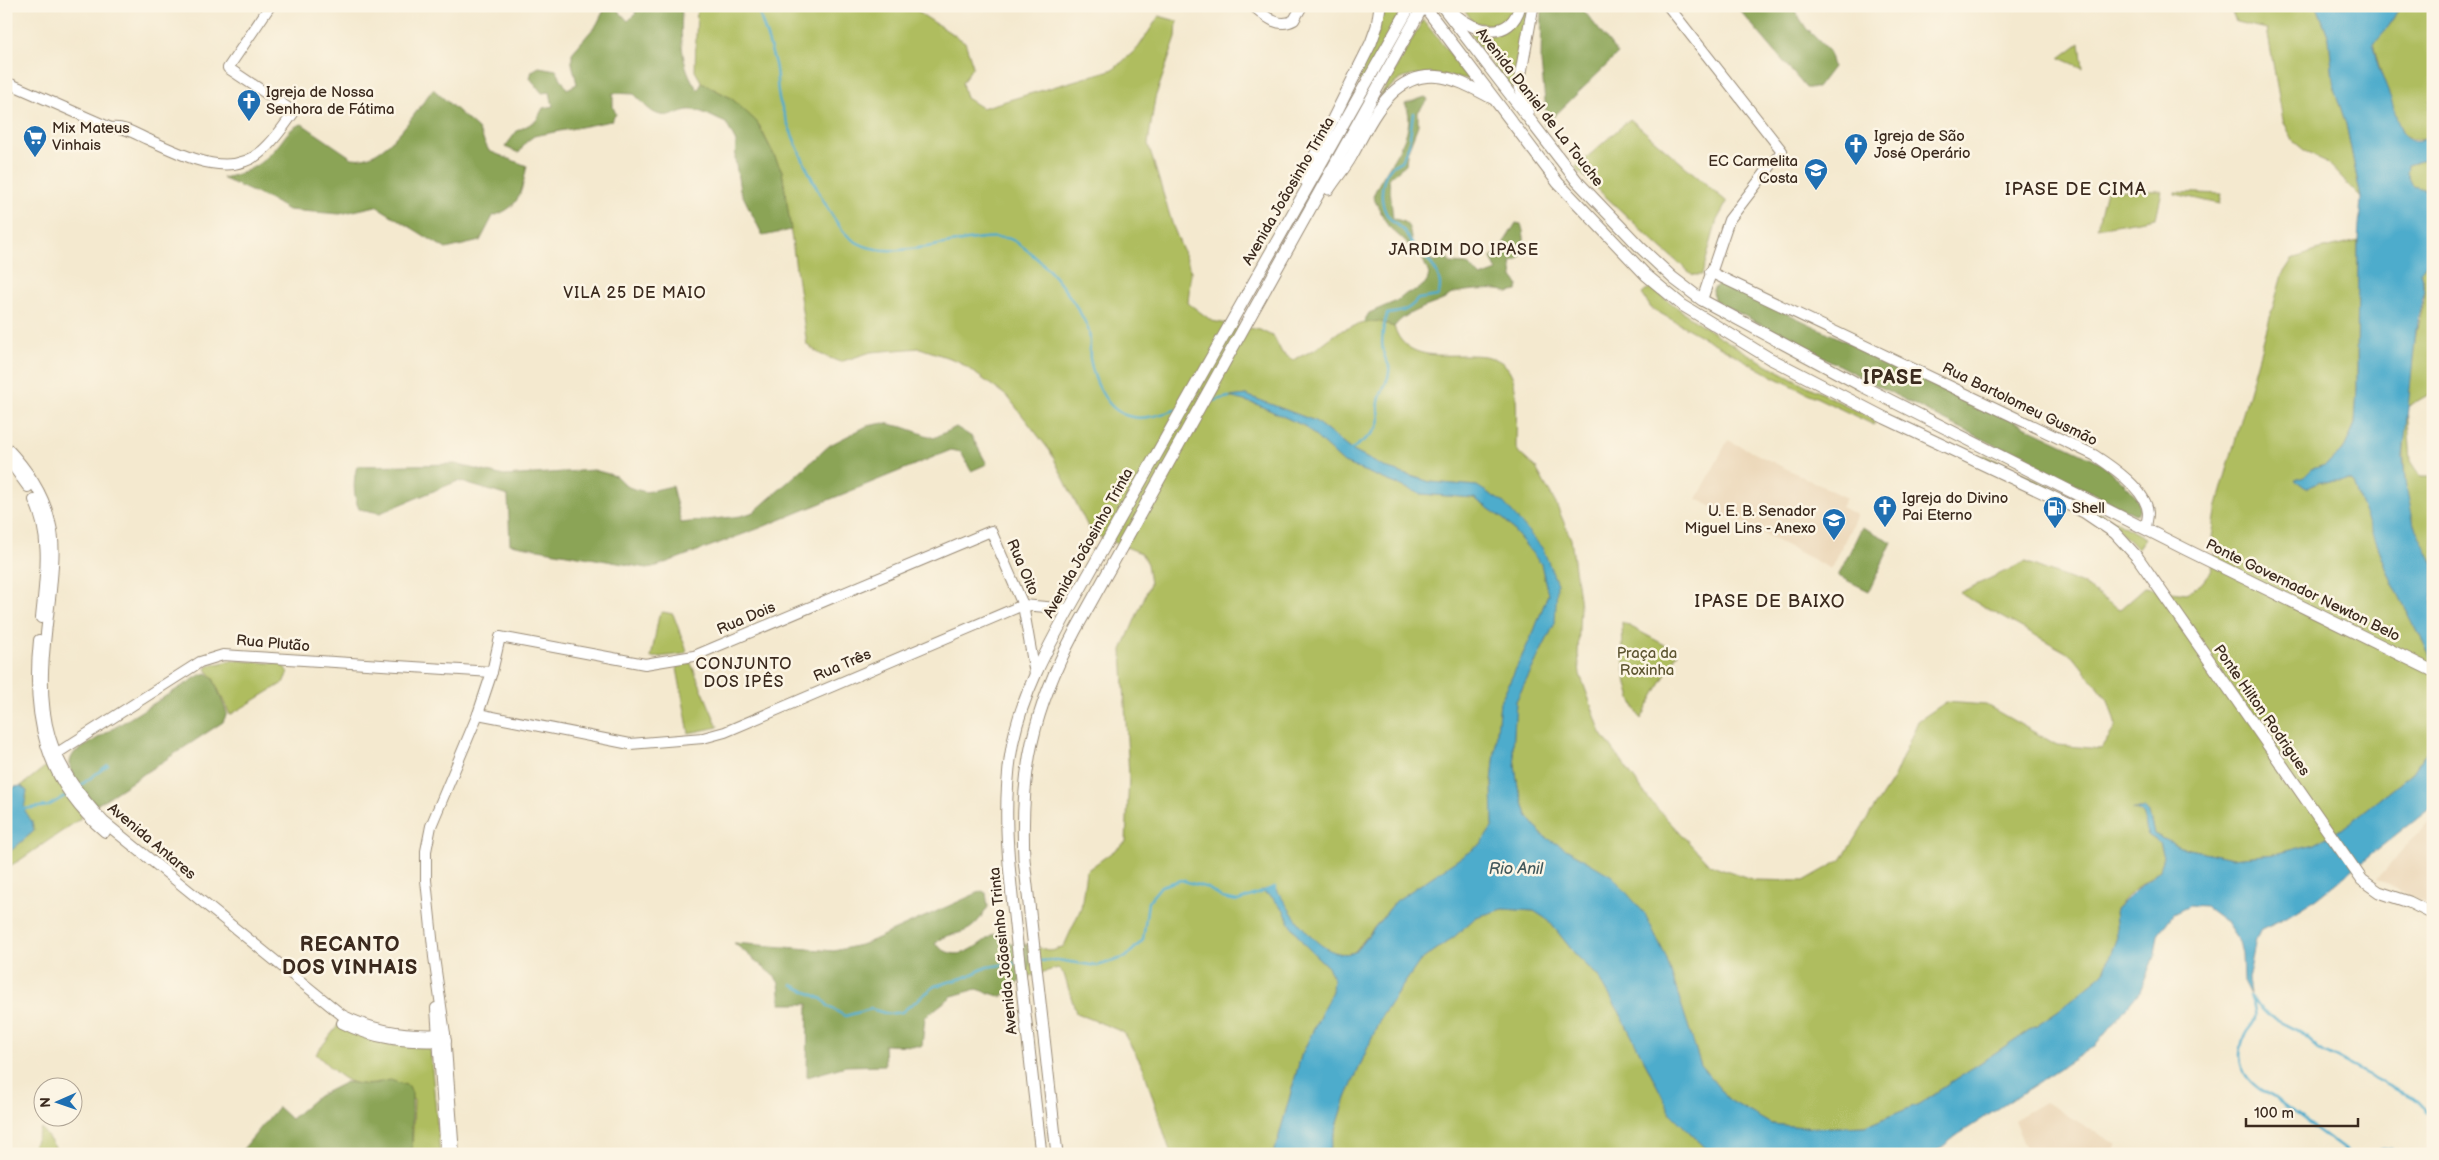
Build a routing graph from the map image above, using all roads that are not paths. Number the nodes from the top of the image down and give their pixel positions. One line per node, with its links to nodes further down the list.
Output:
1 (270, 6): 11 (street)
2 (1253, 6): 3 (street)
3 (1302, 6)
4 (1380, 6): 14 (main road)
5 (1423, 6): 10 (main road, Avenida Joãosinho Trinta); 12 (main road, Avenida Daniel de La Touche)
6 (1443, 6): 7 (main road); 13 (main road, Avenida Daniel de La Touche)
7 (1520, 6)
8 (1532, 6): 13 (main road)
9 (1668, 6): 16 (street)
10 (1410, 13): 14 (main road, Avenida Joãosinho Trinta); 15 (main road, Avenida Joãosinho Trinta)
11 (6, 82)
12 (1495, 100): 15 (main road); 18 (main road, Avenida Daniel de La Touche)
13 (1532, 125): 17 (main road, Avenida Daniel de La Touche)
14 (1289, 219): 30 (main road, Avenida Joãosinho Trinta)
15 (1302, 224): 41 (main road, Avenida Joãosinho Trinta)
16 (1710, 272): 17 (street); 24 (street, Rua Bartolomeu Gusmão)
17 (1702, 300): 19 (main road, Avenida Daniel de La Touche)
18 (1822, 386): 19 (main road); 21 (main road, Avenida Daniel de La Touche)
19 (1862, 386): 20 (main road, Avenida Daniel de La Touche)
20 (1979, 443): 21 (main road); 24 (main road, Avenida Daniel de La Touche)
21 (1936, 444): 28 (main road, Avenida Daniel de La Touche)
22 (6, 447): 26 (street, Avenida Antares)
23 (6, 457): 26 (street, Avenida Antares)
24 (2146, 529): 27 (main road, Avenida Daniel de La Touche)
25 (991, 531): 29 (street, Rua Oito); 32 (street, Rua Dois)
26 (50, 542): 35 (street, Avenida Antares)
27 (2187, 550): 31 (main road, Ponte Governador Newton Belo)
28 (2138, 558): 36 (main road, Ponte Hilton Rodrigues)
29 (1023, 605): 30 (street, Rua Três); 33 (street, Rua Oito); 34 (street, Rua Três)
30 (1068, 609): 33 (main road, Avenida Joãosinho Trinta)
31 (2433, 671)
32 (492, 672): 34 (street); 35 (street, Rua Plutão)
33 (1035, 674): 40 (main road, Avenida Joãosinho Trinta)
34 (478, 714): 37 (street)
35 (53, 756): 37 (street, Avenida Antares)
36 (2433, 914)
37 (441, 1038): 38 (street); 39 (street)
38 (446, 1154)
39 (454, 1154)
40 (1041, 1154)
41 (1057, 1154)

